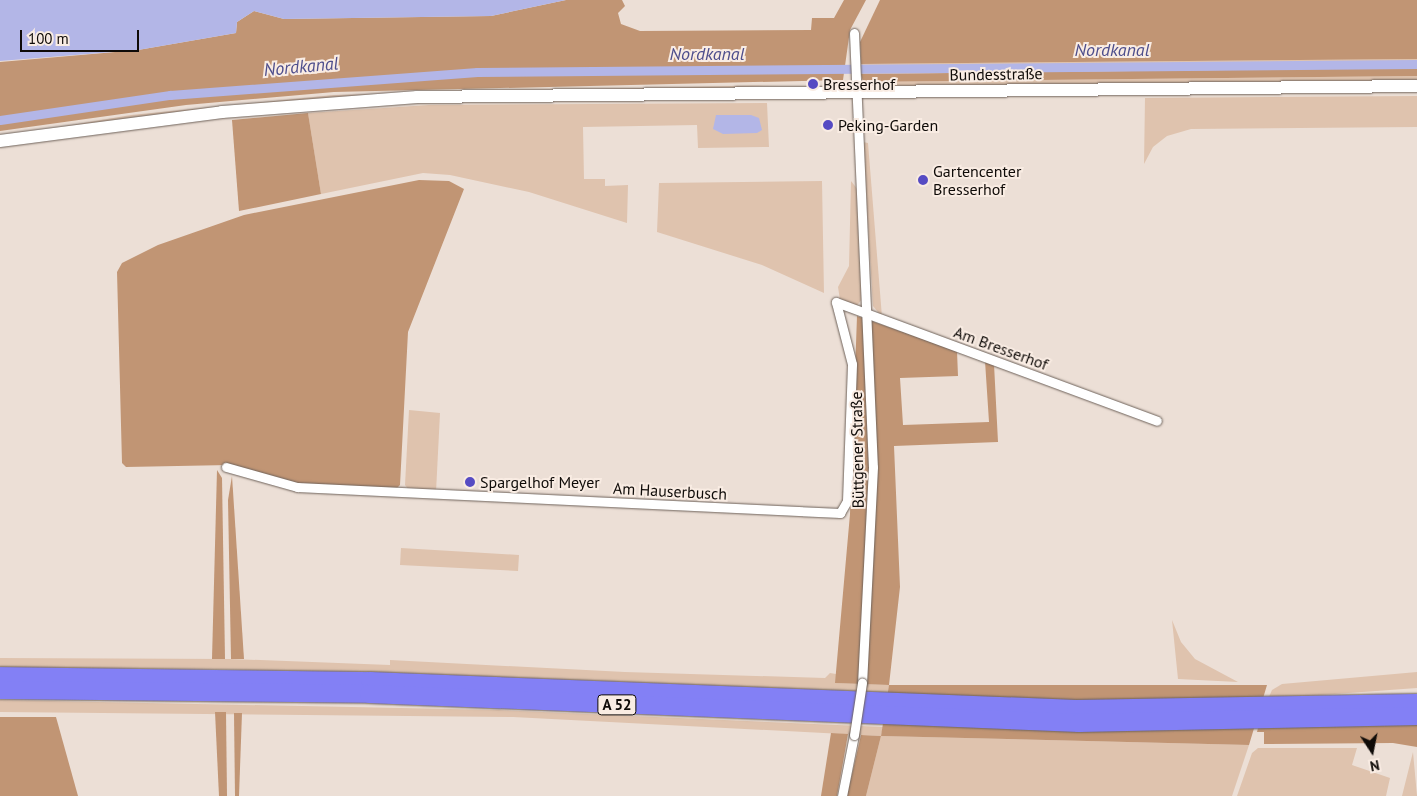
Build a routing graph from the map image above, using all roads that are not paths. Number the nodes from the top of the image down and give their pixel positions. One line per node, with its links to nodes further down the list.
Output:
1 (854, 33): 3 (street, Büttgener Straße)
2 (1417, 86): 3 (main road, Bundesstraße)
3 (855, 91): 4 (main road, Bundesstraße); 6 (street, Büttgener Straße)
4 (0, 141)
5 (836, 302): 6 (street, Am Bresserhof); 8 (street, Am Hauserbusch)
6 (868, 315): 7 (street, Am Bresserhof); 15 (street, Büttgener Straße, bridge)
7 (1157, 421)
8 (226, 467)
9 (0, 676): 13 (highway, A 52)
10 (0, 690): 13 (highway, A 52)
11 (1417, 703): 12 (highway, A 52)
12 (1282, 715): 13 (highway, A 52); 14 (highway, A 52)
13 (1234, 716)
14 (1417, 716)
15 (842, 796)

